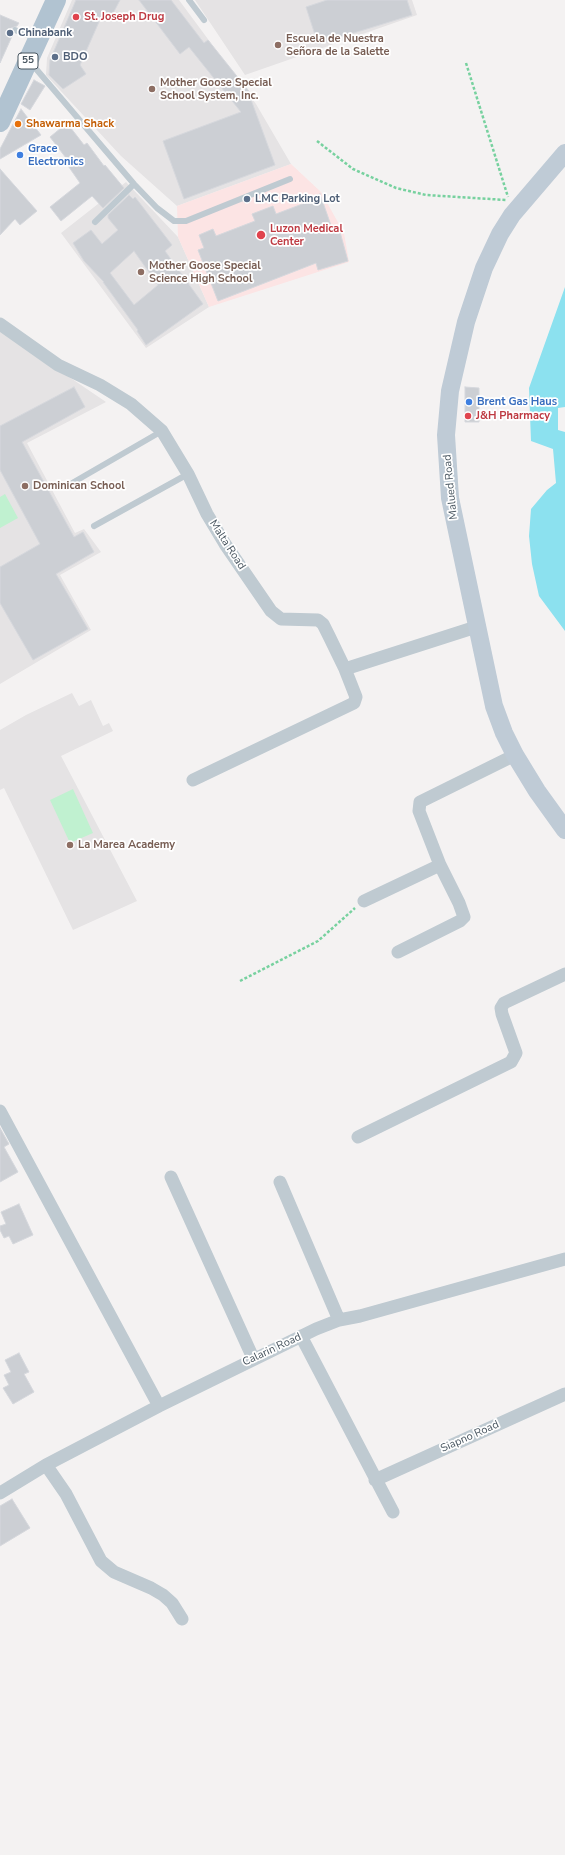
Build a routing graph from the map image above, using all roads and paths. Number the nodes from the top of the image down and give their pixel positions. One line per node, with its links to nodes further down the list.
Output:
1 (56, 0): 5 (main road, 55)
2 (189, 0): 3 (lane)
3 (204, 20)
4 (15, 30): 5 (lane)
5 (38, 40): 6 (main road, 55)
6 (29, 60): 8 (main road, 55); 12 (lane)
7 (466, 63): 9 (path)
8 (0, 122)
9 (317, 141)
10 (565, 153): 19 (street, Malued Road)
11 (290, 179): 12 (lane)
12 (134, 184): 13 (lane)
13 (95, 222)
14 (0, 324): 15 (street, Malta Road)
15 (162, 431): 16 (street, Malta Road); 17 (lane)
16 (188, 474): 18 (lane); 20 (street, Malta Road)
17 (67, 486)
18 (94, 526)
19 (476, 627): 20 (street); 21 (street, Malued Road)
20 (344, 669): 22 (street)
21 (515, 754): 23 (street, Malued Road); 24 (street)
22 (193, 780)
23 (565, 830)
24 (440, 865): 25 (street); 26 (street)
25 (364, 900): 28 (path)
26 (398, 952)
27 (565, 974): 30 (street)
28 (240, 981)
29 (0, 1111): 38 (street)
30 (358, 1137)
31 (171, 1177): 36 (street)
32 (280, 1182): 34 (street)
33 (565, 1259): 34 (street, Calarin Road)
34 (339, 1320): 35 (street, Calarin Road)
35 (301, 1336): 36 (street, Calarin Road); 40 (street)
36 (254, 1358): 38 (street, Calarin Road)
37 (565, 1394): 40 (street, Siapno Road)
38 (159, 1406): 39 (street, Calarin Road)
39 (46, 1465): 41 (street, Calarin Road); 43 (street)
40 (375, 1480): 42 (street)
41 (0, 1493)
42 (393, 1512)
43 (182, 1618)

